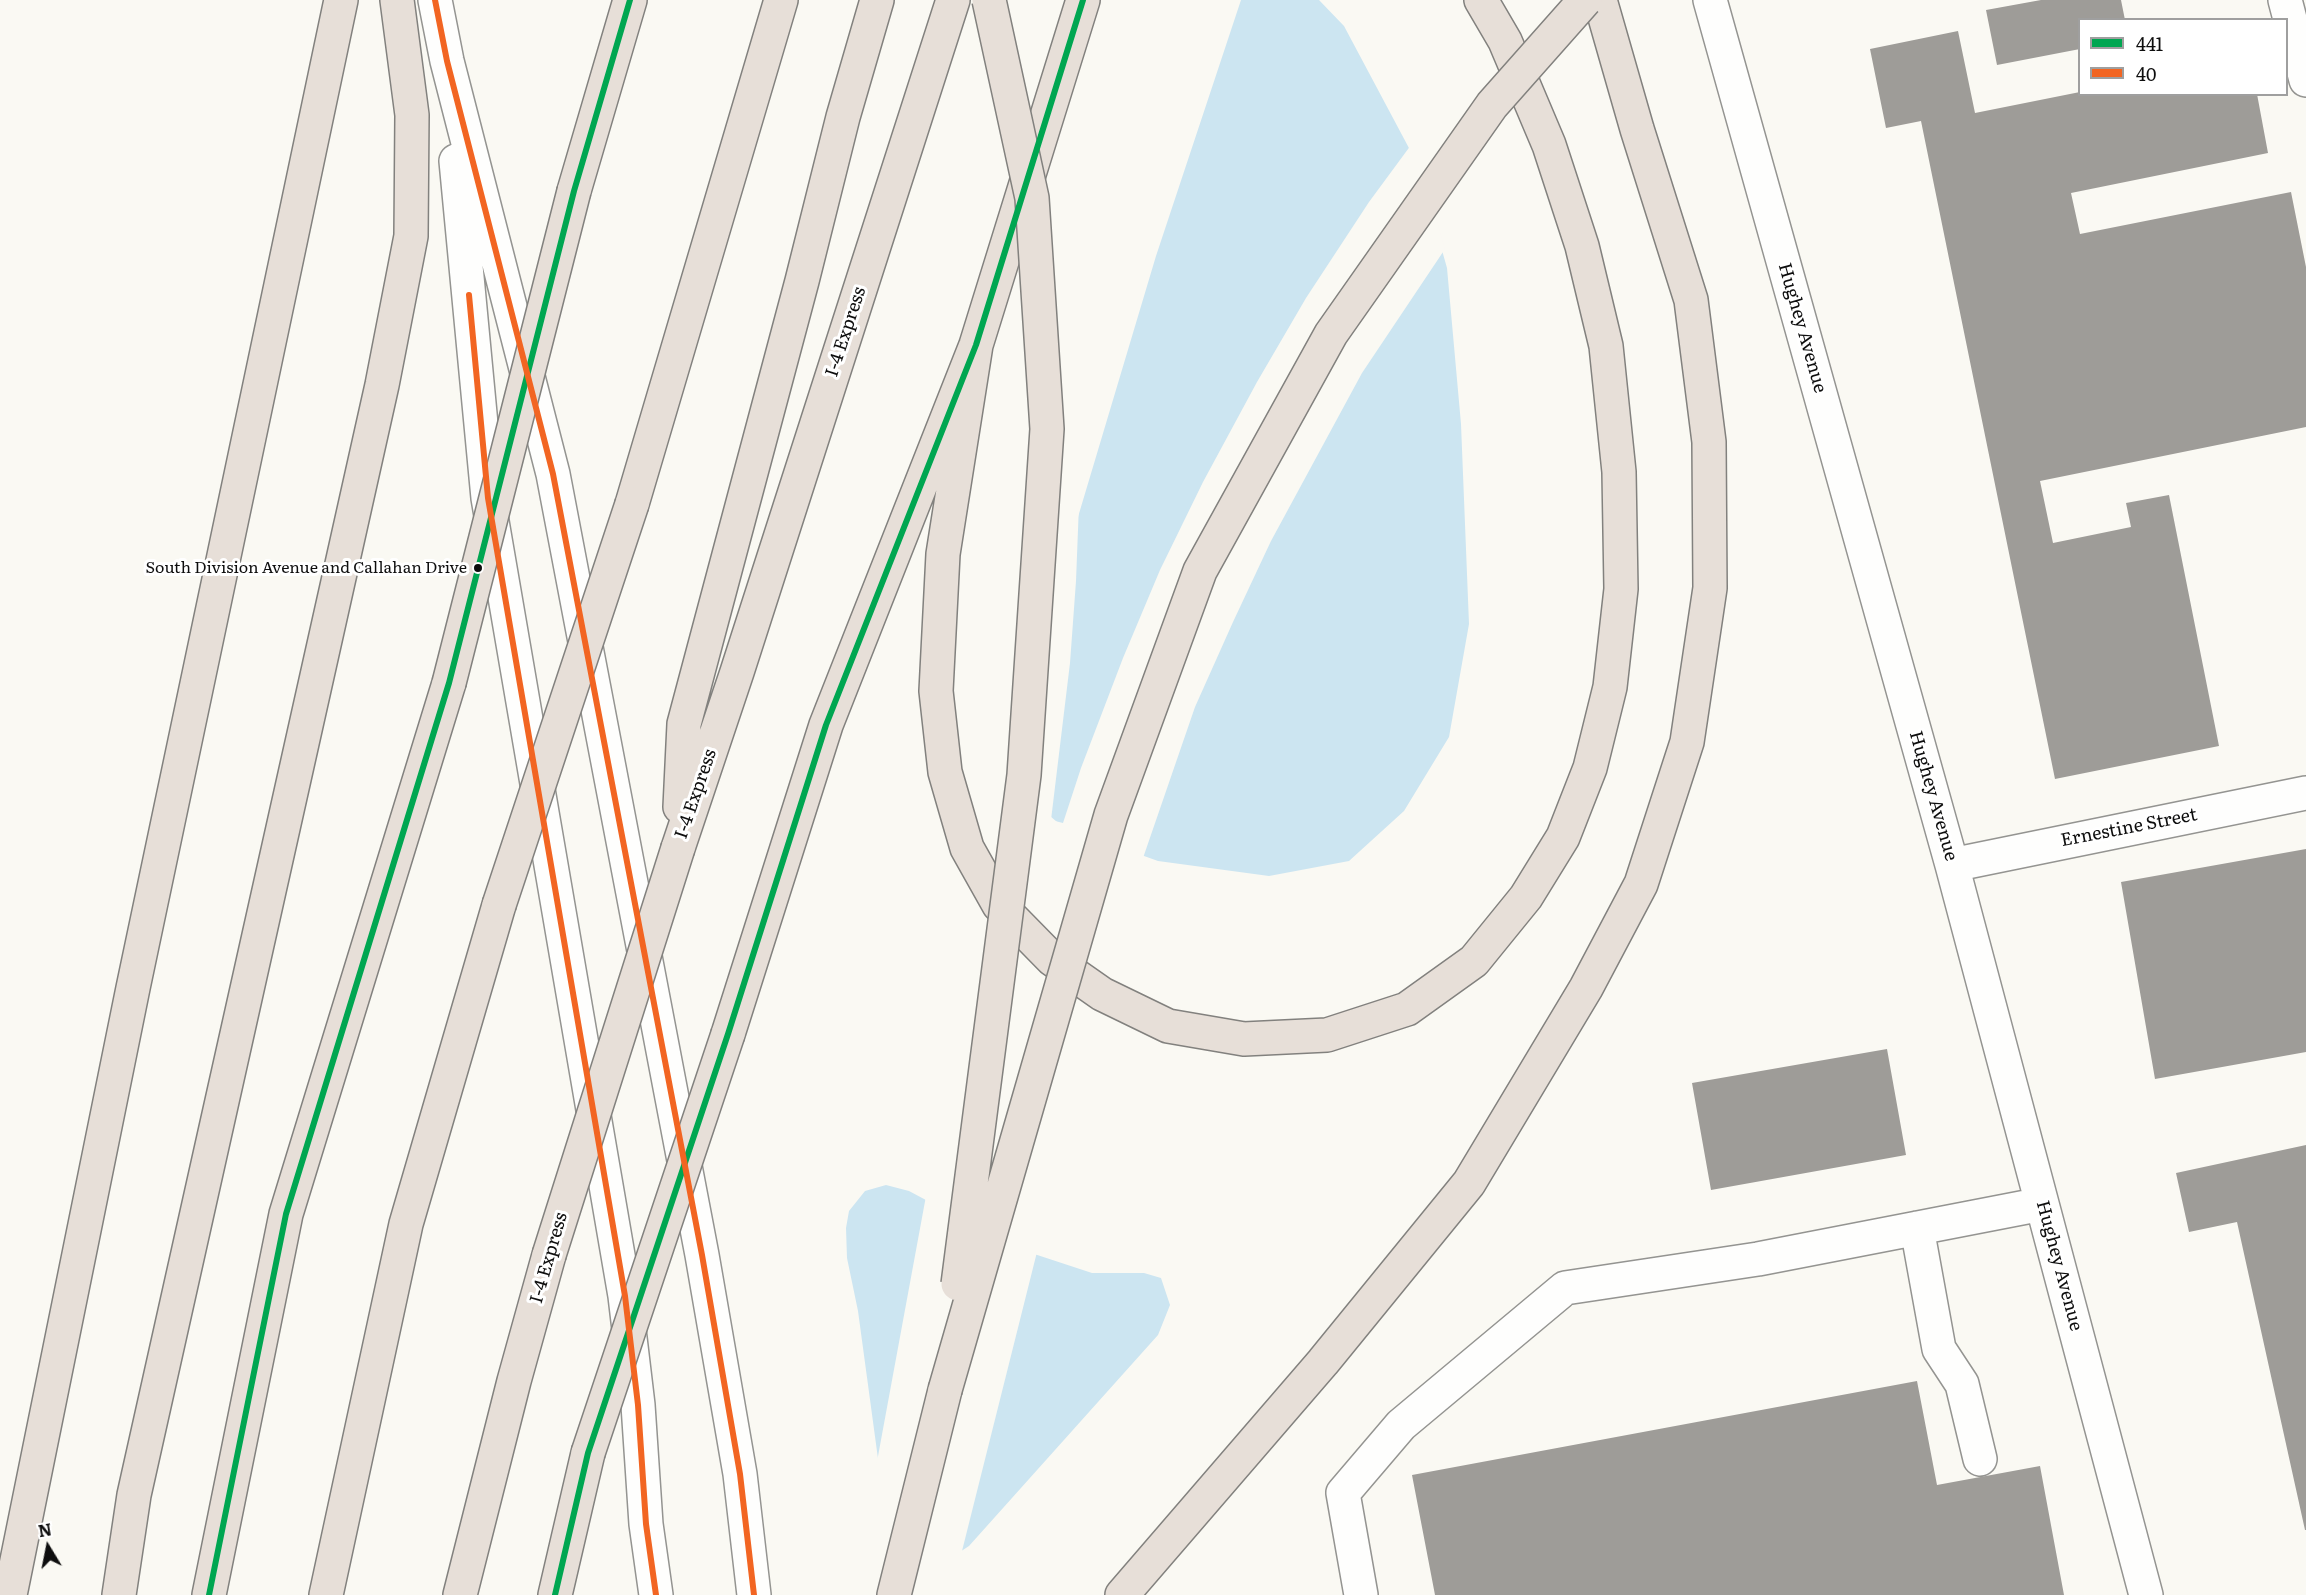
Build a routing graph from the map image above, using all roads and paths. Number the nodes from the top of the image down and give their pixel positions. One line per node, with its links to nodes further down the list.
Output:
1 (341, 0): 25 (highway)
2 (397, 0): 26 (highway)
3 (435, 0): 15 (street)
4 (630, 0): 27 (highway, bridge)
5 (781, 0): 28 (highway, bridge)
6 (878, 0): 19 (highway)
7 (953, 0): 19 (highway, I-4 Express)
8 (988, 0): 23 (highway, bridge)
9 (1083, 0): 17 (highway)
10 (1481, 0): 17 (highway)
11 (1585, 0): 23 (highway, bridge)
12 (1600, 0): 34 (highway)
13 (1710, 0): 20 (street, Hughey Avenue)
14 (2285, 0): 16 (street)
15 (447, 61): 31 (street); 32 (street)
16 (2306, 80)
17 (976, 345): 30 (highway, bridge)
18 (2306, 792): 20 (street, Ernestine Street)
19 (678, 848): 29 (highway, I-4 Express, bridge)
20 (1952, 865): 21 (street, Hughey Avenue)
21 (2042, 1204): 22 (street); 36 (street, Hughey Avenue)
22 (1917, 1228): 24 (street); 35 (street)
23 (945, 1390): 33 (highway)
24 (1980, 1459)
25 (10, 1595)
26 (119, 1595)
27 (209, 1595)
28 (326, 1595)
29 (460, 1595)
30 (555, 1595)
31 (656, 1595)
32 (754, 1595)
33 (894, 1595)
34 (1122, 1595)
35 (1361, 1595)
36 (2146, 1595)

